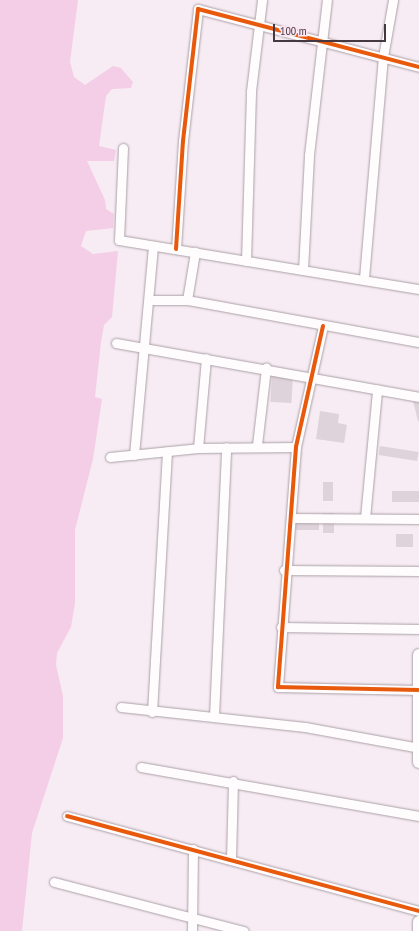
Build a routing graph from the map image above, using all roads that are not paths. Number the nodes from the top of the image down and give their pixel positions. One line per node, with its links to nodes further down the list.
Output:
1 (262, 0): 4 (street)
2 (327, 0): 5 (street)
3 (393, 0): 6 (street)
4 (259, 24): 5 (street); 10 (street); 12 (street)
5 (320, 40): 6 (street); 13 (street)
6 (383, 57): 7 (street); 14 (street)
7 (418, 67)
8 (123, 148): 9 (street)
9 (154, 246): 10 (street); 16 (street)
10 (176, 249): 11 (street)
11 (194, 252): 12 (street); 17 (street)
12 (246, 260): 13 (street)
13 (303, 270): 14 (street)
14 (364, 278): 15 (street)
15 (419, 288)
16 (149, 300): 17 (street); 21 (street)
17 (187, 300): 18 (street)
18 (323, 326): 19 (street); 24 (street)
19 (419, 342)
20 (116, 343): 21 (street)
21 (144, 347): 22 (street); 32 (street)
22 (206, 358): 23 (street); 30 (street)
23 (266, 368): 24 (street); 27 (street)
24 (313, 378): 25 (street); 29 (street)
25 (377, 390): 26 (street); 35 (street)
26 (419, 397)
27 (257, 445): 28 (street); 29 (street)
28 (226, 447): 30 (street); 45 (street)
29 (296, 447): 34 (street)
30 (198, 448): 31 (street)
31 (167, 451): 32 (street); 44 (street)
32 (134, 455): 33 (street)
33 (110, 458)
34 (292, 518): 35 (street); 37 (street)
35 (365, 518): 36 (street)
36 (419, 519)
37 (284, 570): 38 (street); 39 (street)
38 (419, 571)
39 (281, 627): 40 (street); 42 (street)
40 (419, 629)
41 (419, 655): 42 (main road)
42 (418, 690): 46 (main road)
43 (121, 707): 44 (street)
44 (152, 712): 45 (street)
45 (214, 716): 46 (street)
46 (419, 748): 47 (main road)
47 (419, 762)
48 (141, 767): 49 (street)
49 (233, 781): 51 (street); 53 (street)
50 (67, 816): 52 (street)
51 (419, 816)
52 (193, 849): 53 (street); 56 (street)
53 (231, 859): 55 (street)
54 (54, 882): 56 (street)
55 (419, 911)
56 (192, 917): 58 (street); 59 (street)
57 (419, 922): 60 (main road)
58 (192, 931)
59 (244, 931)
60 (419, 931)

